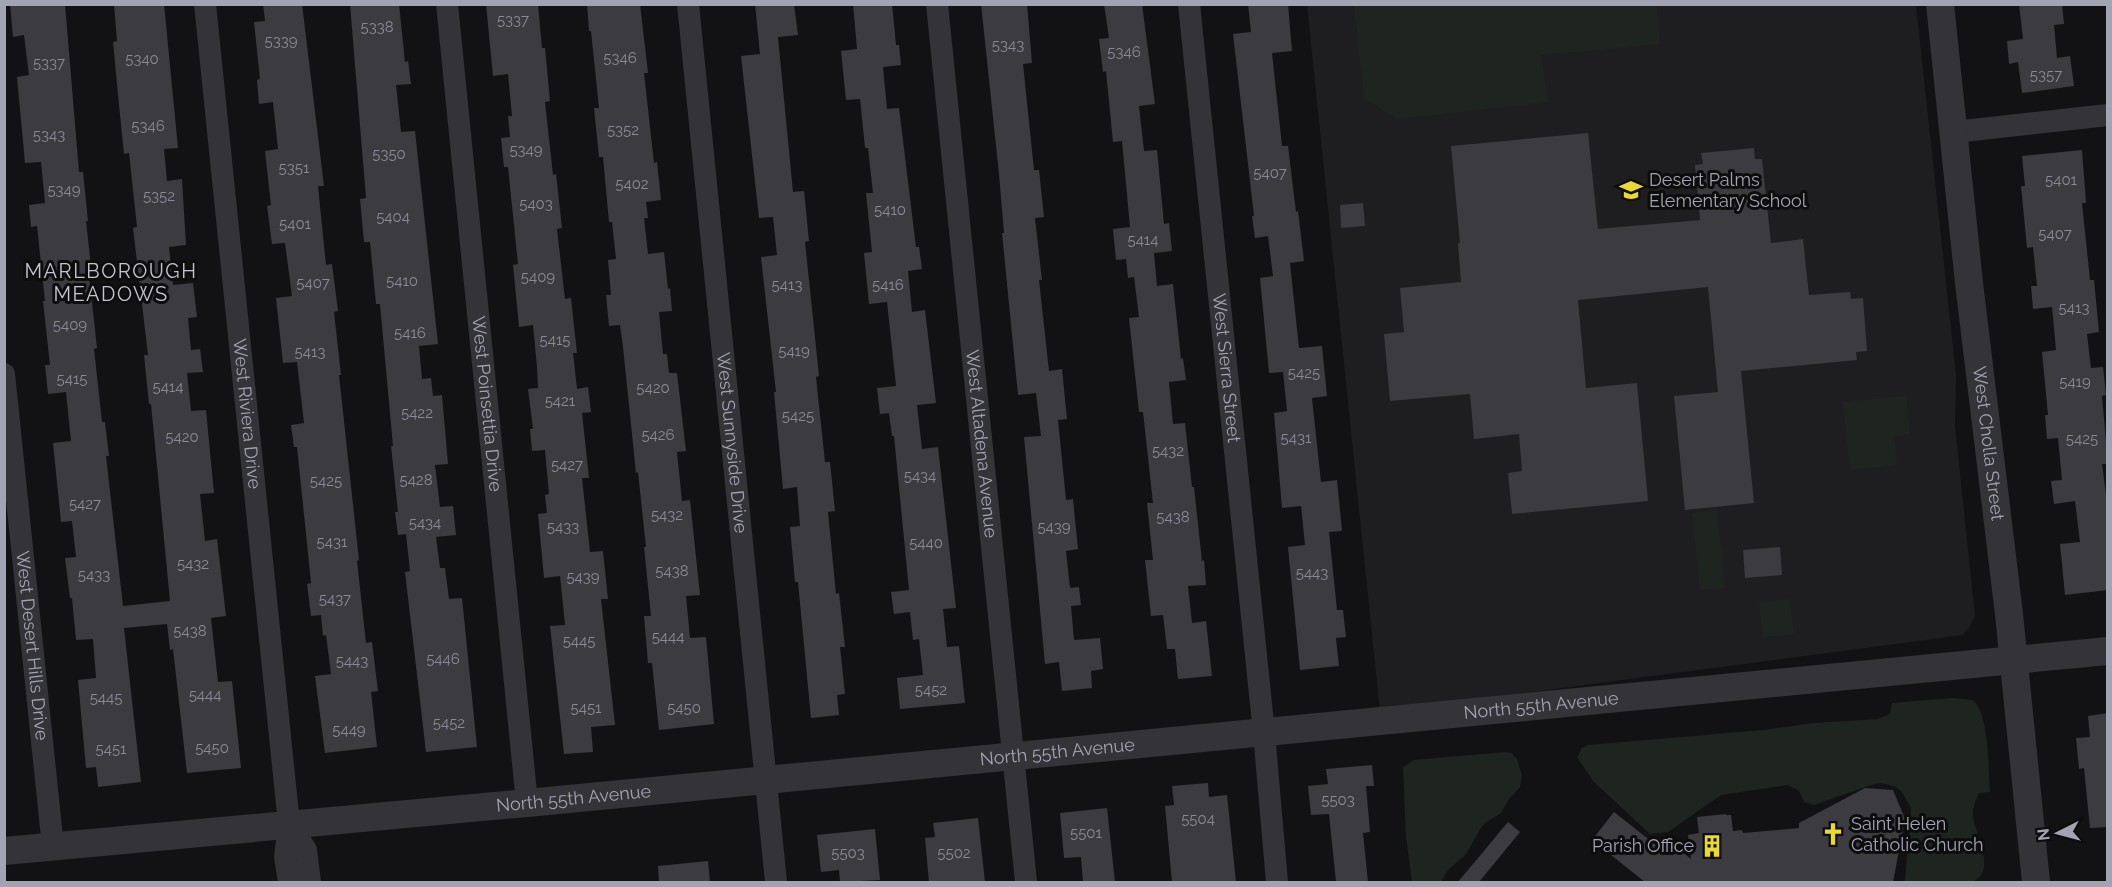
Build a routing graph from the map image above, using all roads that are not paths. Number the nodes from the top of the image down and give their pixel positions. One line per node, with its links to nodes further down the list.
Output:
1 (205, 4): 16 (street, West Riviera Drive)
2 (447, 4): 15 (street, West Poinsettia Drive)
3 (688, 4): 14 (street, West Sunnyside Drive)
4 (937, 4): 13 (street, West Altadena Avenue)
5 (1189, 4): 12 (street, West Sierra Street)
6 (1940, 4): 8 (street, West Cholla Street)
7 (2108, 115): 8 (street)
8 (1954, 132): 11 (street, West Cholla Street)
9 (4, 374): 17 (street, West Desert Hills Drive)
10 (2108, 651): 11 (street, North 55th Avenue)
11 (2013, 659): 12 (street, North 55th Avenue); 24 (street, West Cholla Street)
12 (1264, 733): 13 (street, North 55th Avenue); 23 (street, West Sierra Street)
13 (1014, 756): 14 (street, North 55th Avenue); 22 (street, West Altadena Avenue)
14 (765, 780): 15 (street, North 55th Avenue); 21 (street, West Sunnyside Drive)
15 (527, 803): 16 (street, North 55th Avenue)
16 (289, 824): 17 (street, North 55th Avenue); 19 (street, West Riviera Drive); 20 (street, West Riviera Drive)
17 (53, 847): 18 (street, North 55th Avenue)
18 (4, 851)
19 (289, 882)
20 (310, 882)
21 (776, 882)
22 (1026, 882)
23 (1277, 882)
24 (2036, 882)

